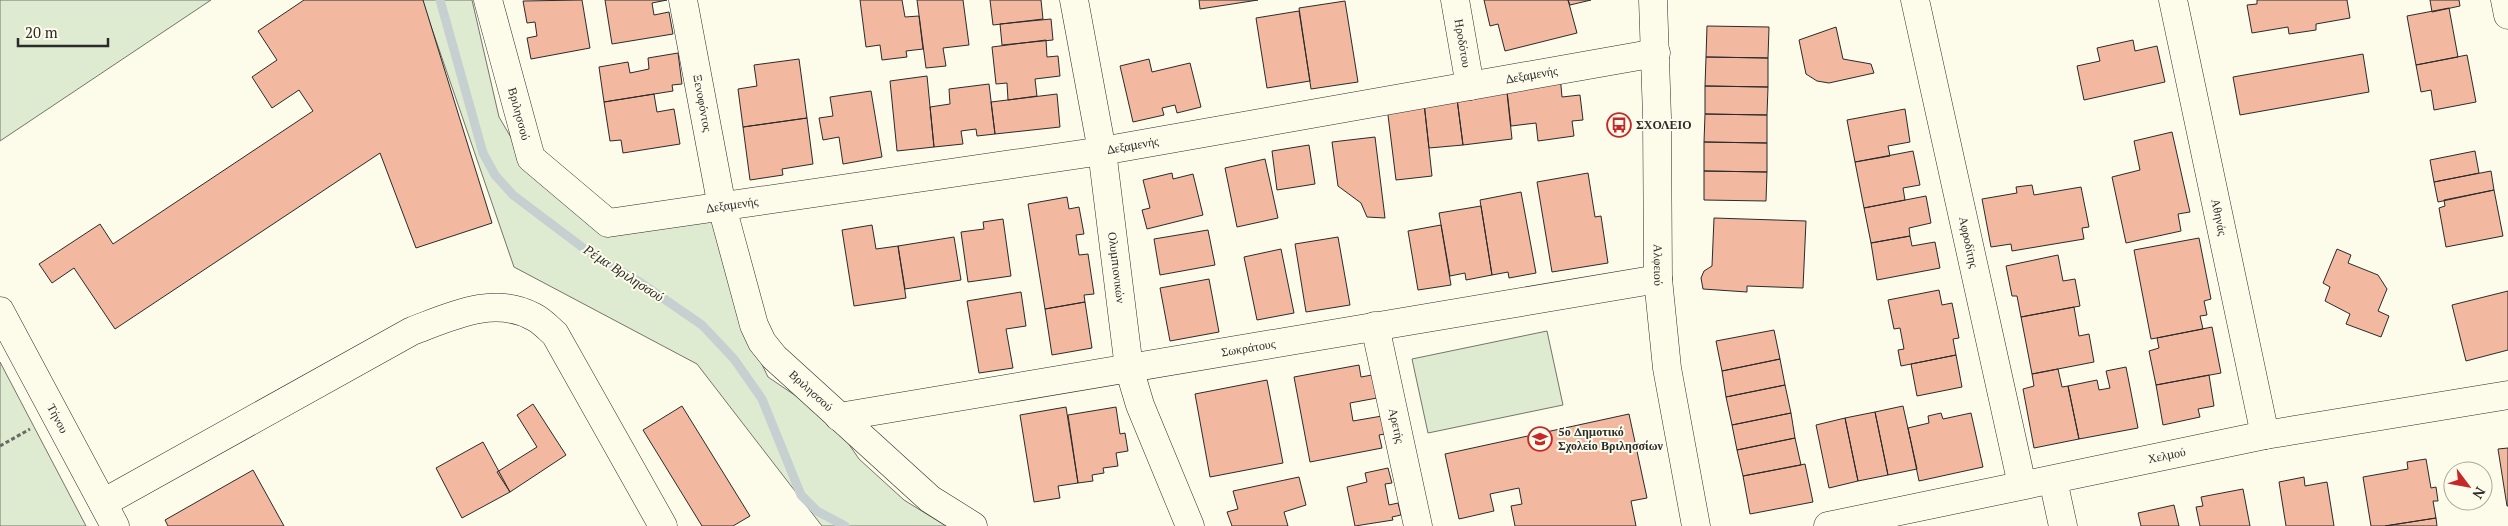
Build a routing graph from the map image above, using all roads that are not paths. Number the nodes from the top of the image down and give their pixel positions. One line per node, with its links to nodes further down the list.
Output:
1 (488, 0): 14 (street, Βριλησσού)
2 (683, 0): 13 (street, Ξενοφόντος)
3 (1074, 0): 12 (street, Ολυμπιονικών)
4 (1455, 0): 11 (street, Ηροδότου)
5 (1653, 0): 10 (street, Αλφειού)
6 (1915, 0): 23 (street, Αφροδίτης)
7 (2173, 0): 21 (street, Αθηνάς)
8 (2505, 0): 9 (street)
9 (2508, 15)
10 (1656, 53): 11 (street, Δεξαμενής); 15 (street, Αλφειού)
11 (1470, 86): 12 (street, Δεξαμενής)
12 (1102, 151): 13 (street, Δεξαμενής); 18 (street, Ολυμπιονικών)
13 (722, 207): 14 (street, Δεξαμενής); 20 (street, Βριλησσού)
14 (608, 222)
15 (1658, 279): 17 (street, Σωκράτους); 30 (street, Αλφειού)
16 (0, 311): 24 (street, Τήνου)
17 (1375, 326): 18 (street, Σωκράτους); 29 (street, Αρετής)
18 (1129, 368): 20 (street, Σωκράτους); 28 (street, Ολυμπιονικών)
19 (2508, 395): 21 (street, Χελμού)
20 (840, 417): 27 (street, Βριλησσού)
21 (2264, 436): 22 (street, Χελμού)
22 (2053, 480): 23 (street, Χελμού); 32 (street)
23 (2022, 484): 25 (street, Χελμού)
24 (109, 515): 26 (street)
25 (1867, 522): 31 (street, Χελμού)
26 (663, 526)
27 (973, 526)
28 (1190, 526)
29 (1418, 526)
30 (1696, 526)
31 (1828, 526)
32 (2063, 526)

